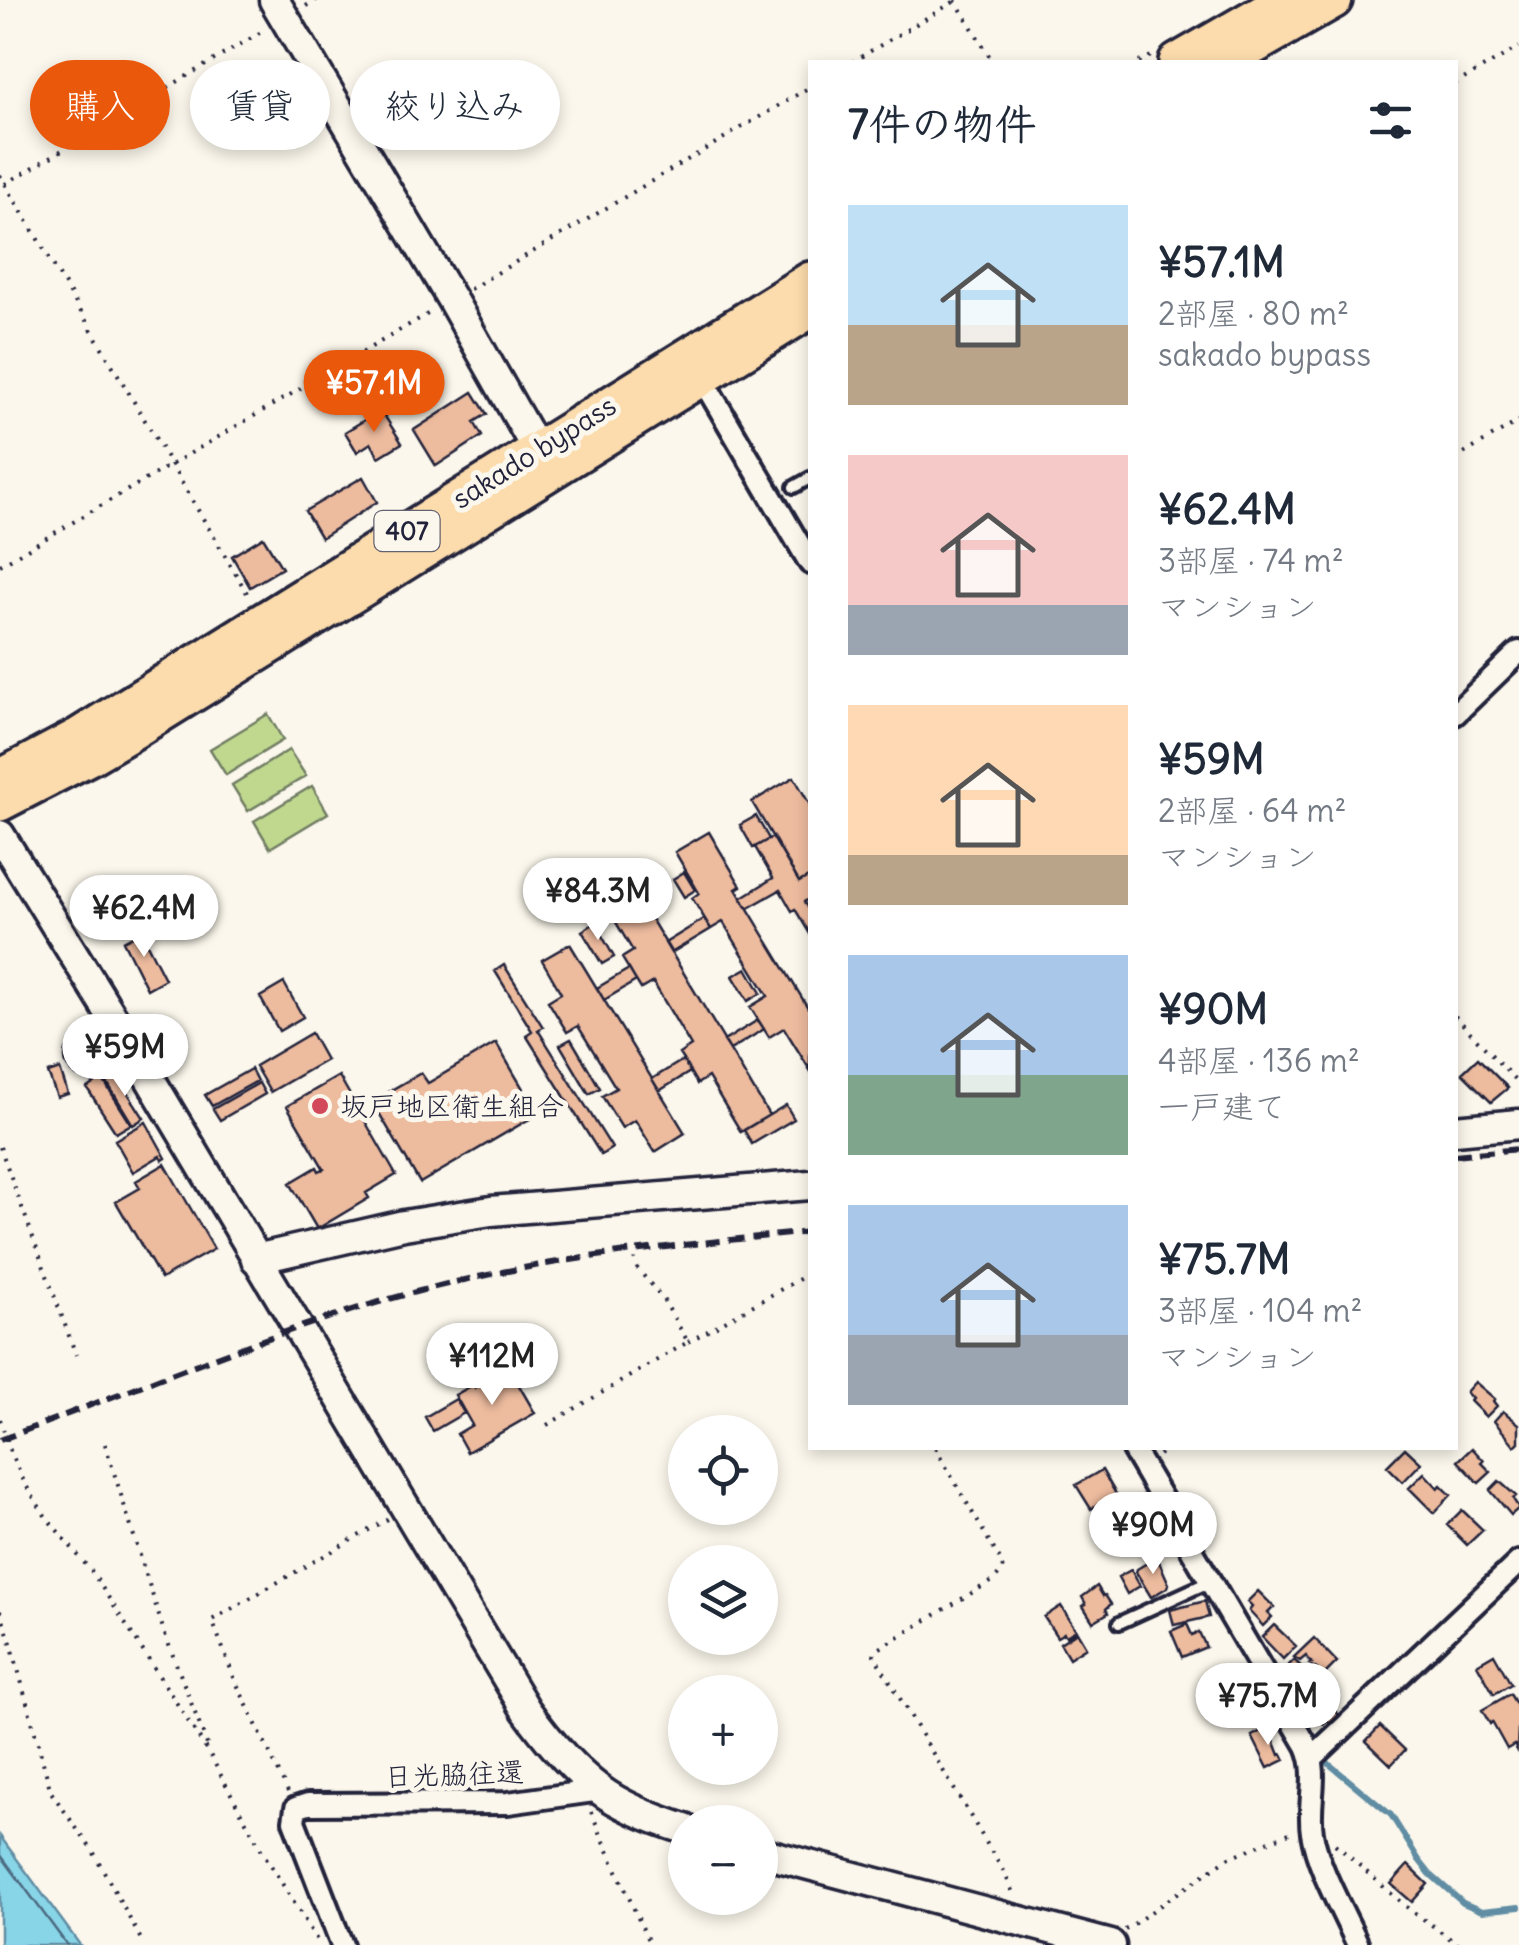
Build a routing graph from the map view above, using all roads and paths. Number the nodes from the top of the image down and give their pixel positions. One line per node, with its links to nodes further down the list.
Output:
1 (316, 0): 5 (path)
2 (956, 0): 7 (path); 8 (path)
3 (1284, 0): 9 (highway)
4 (1334, 0): 10 (highway)
5 (280, 9): 14 (path); 16 (street)
6 (1519, 46): 11 (path)
7 (855, 60)
8 (992, 60)
9 (1180, 60)
10 (1229, 60)
11 (1458, 82)
12 (808, 88): 16 (path)
13 (0, 175): 14 (path)
14 (5, 184): 22 (path)
15 (808, 281): 20 (highway, sakado bypass / 407)
16 (452, 300): 20 (street); 22 (path)
17 (808, 311): 18 (highway, sakado bypass / 407)
18 (701, 377): 25 (street); 31 (highway, sakado bypass / 407)
19 (1519, 421): 21 (path)
20 (537, 450): 30 (highway, sakado bypass / 407)
21 (1458, 456)
22 (171, 464): 26 (path); 27 (path)
23 (808, 479): 24 (lane)
24 (794, 487)
25 (808, 560)
26 (0, 565)
27 (247, 594)
28 (1519, 652): 29 (street)
29 (1458, 711)
30 (0, 778)
31 (0, 803)
32 (0, 835): 39 (street)
33 (1458, 1019): 34 (path)
34 (1519, 1084)
35 (1519, 1124): 36 (street)
36 (1458, 1130)
37 (0, 1147): 43 (path)
38 (808, 1186): 39 (street)
39 (256, 1259): 49 (street)
40 (634, 1259): 42 (path)
41 (808, 1274): 42 (path)
42 (688, 1342): 45 (path)
43 (76, 1355)
44 (0, 1419): 54 (path)
45 (547, 1424)
46 (105, 1444): 54 (path)
47 (936, 1450): 61 (path)
48 (1133, 1450): 51 (street)
49 (405, 1509): 56 (street); 57 (path)
50 (1519, 1562): 55 (street)
51 (1211, 1581): 53 (lane); 55 (street)
52 (0, 1611): 63 (path)
53 (1119, 1624)
54 (210, 1755): 64 (path)
55 (1312, 1758): 59 (street)
56 (601, 1790): 57 (street, 日光脇往還); 58 (street); 66 (path)
57 (302, 1806): 65 (street)
58 (668, 1823)
59 (1311, 1827): 62 (path); 67 (street); 68 (path)
60 (778, 1857): 61 (street)
61 (1020, 1921): 62 (street)
62 (1106, 1944)
63 (144, 1945)
64 (320, 1945)
65 (342, 1945)
66 (650, 1945)
67 (1358, 1945)
68 (1459, 1945)

